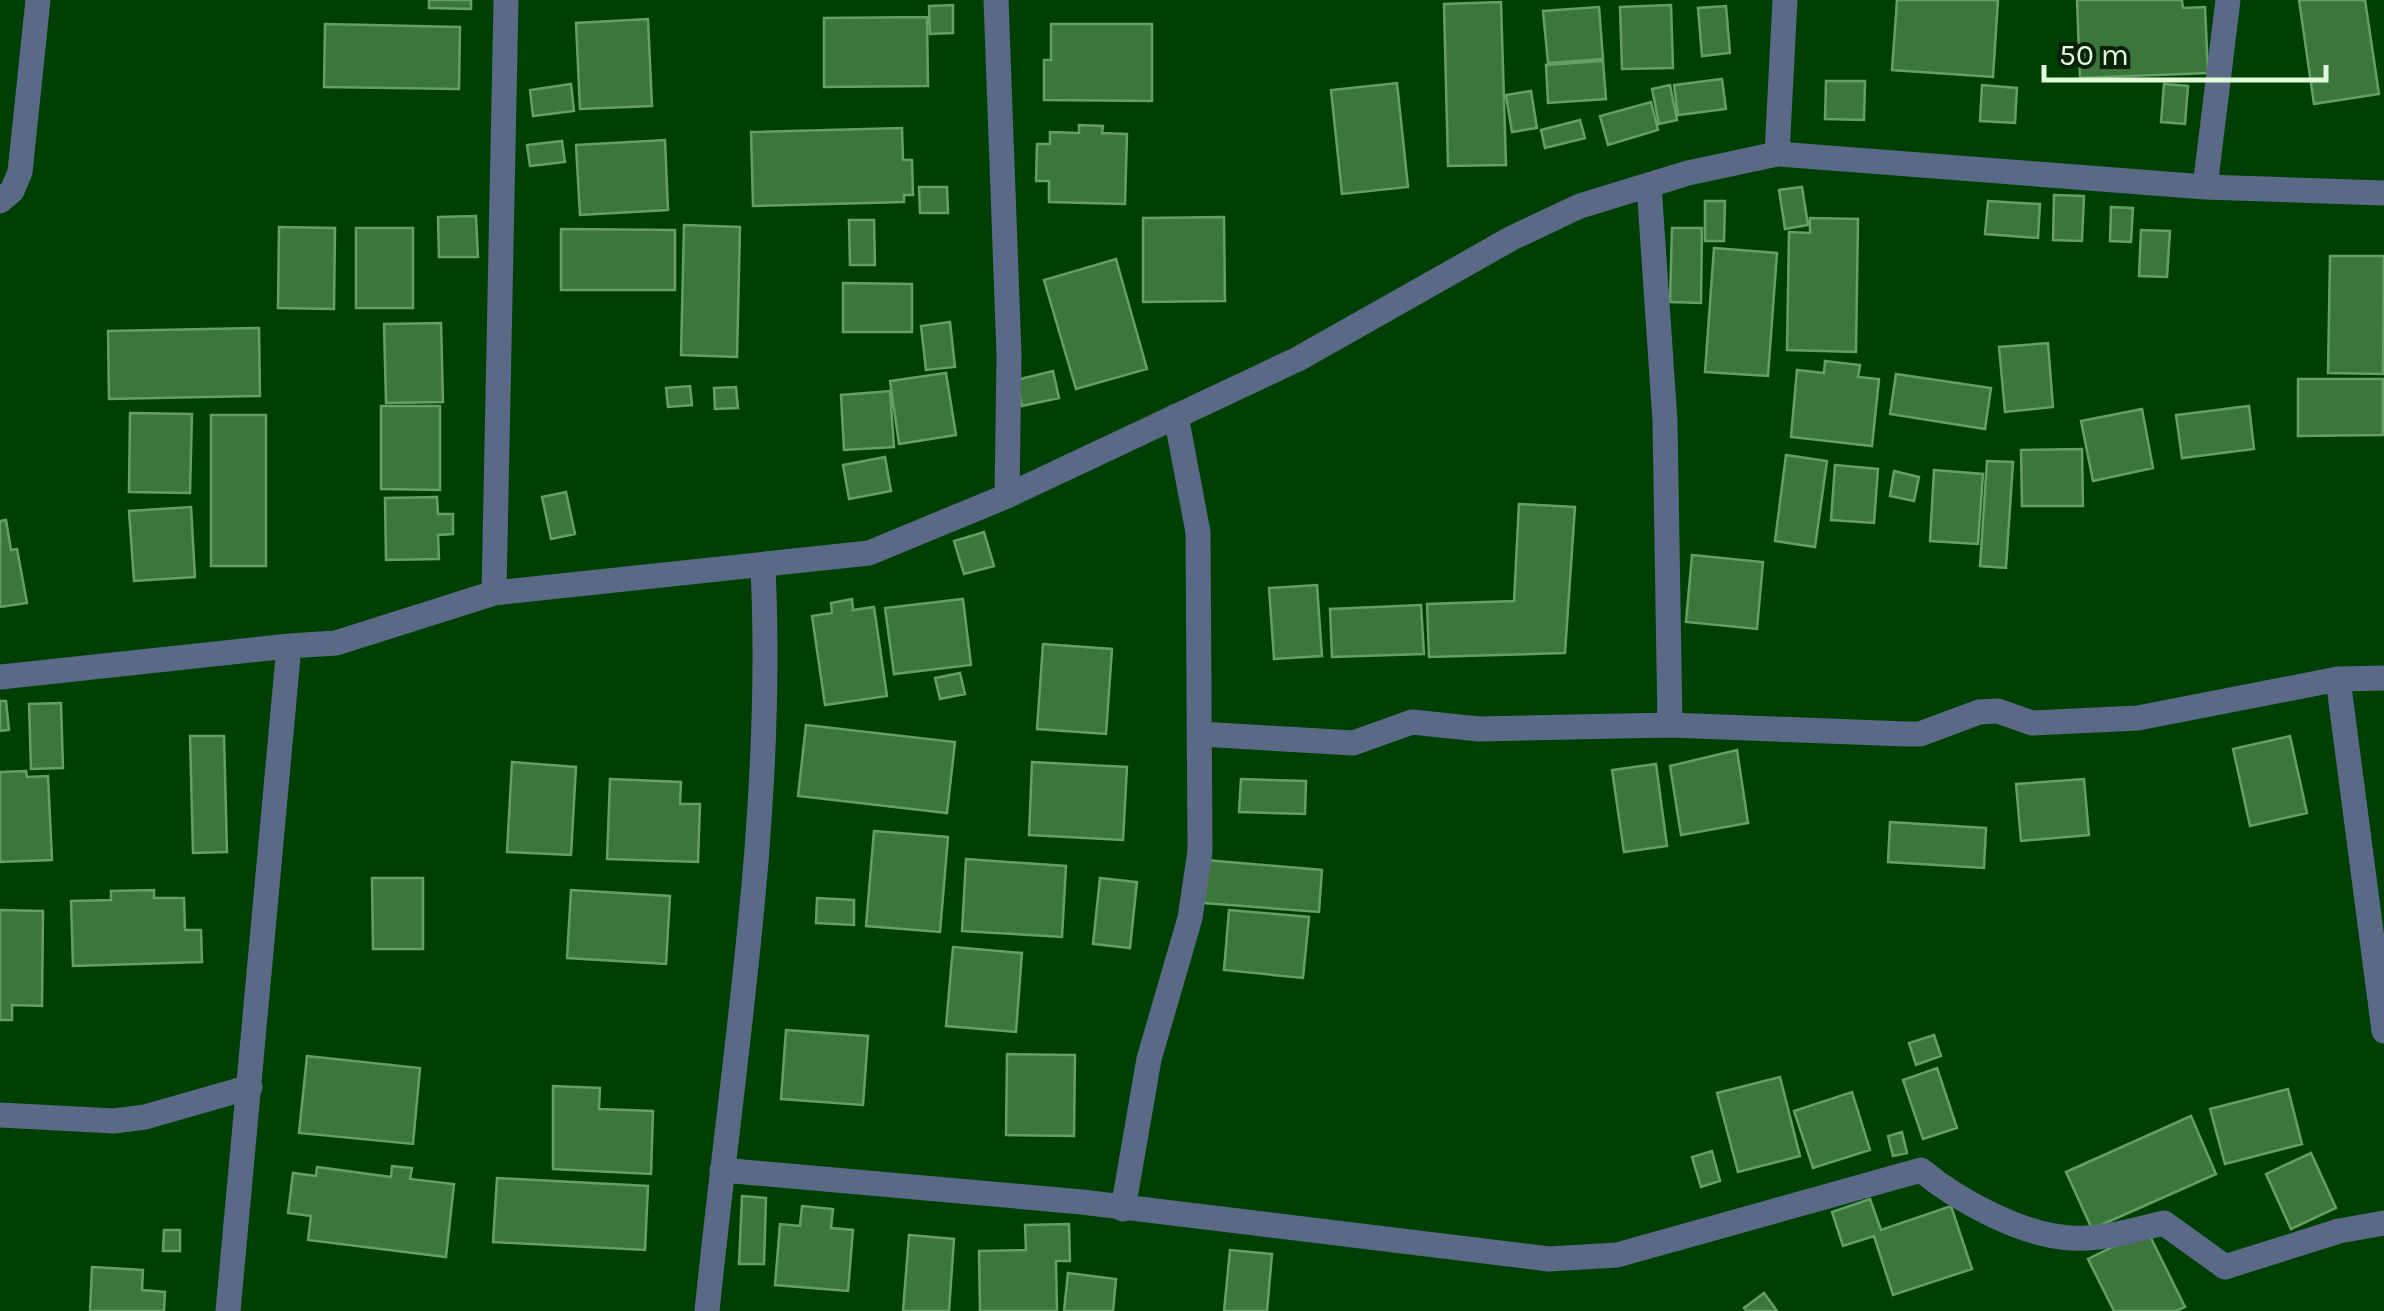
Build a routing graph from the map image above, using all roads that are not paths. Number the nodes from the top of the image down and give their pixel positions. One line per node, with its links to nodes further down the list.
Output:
1 (38, 0): 10 (street)
2 (506, 0): 14 (street)
3 (996, 0): 12 (street)
4 (1786, 0): 6 (street)
5 (2228, 0): 8 (street)
6 (1777, 154): 7 (street); 8 (street)
7 (1649, 185): 11 (street); 19 (street)
8 (2206, 188): 9 (street)
9 (2384, 193)
10 (0, 200)
11 (1176, 416): 12 (street); 20 (street)
12 (1007, 496): 13 (street)
13 (764, 568): 14 (street); 24 (street)
14 (494, 594): 15 (street)
15 (289, 646): 16 (street); 22 (street)
16 (0, 677)
17 (2384, 678): 18 (street)
18 (2338, 679): 19 (street); 21 (street)
19 (1670, 725): 20 (street)
20 (1200, 734): 25 (street)
21 (2384, 1031)
22 (250, 1087): 23 (street); 27 (street)
23 (0, 1114)
24 (722, 1170): 25 (street); 28 (street)
25 (1123, 1210): 26 (street)
26 (2384, 1223)
27 (228, 1311)
28 (707, 1311)

